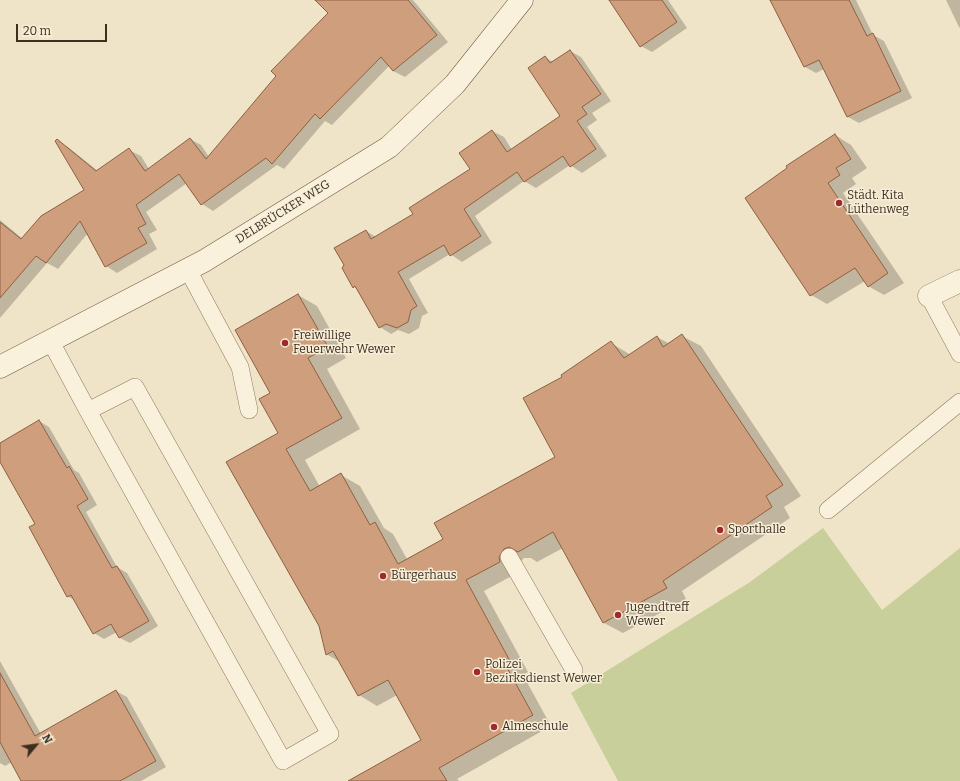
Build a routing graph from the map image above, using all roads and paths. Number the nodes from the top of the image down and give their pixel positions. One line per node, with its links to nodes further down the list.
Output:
1 (522, 0): 2 (street, DELBRÜCKER WEG)
2 (188, 270): 5 (street, DELBRÜCKER WEG); 9 (lane)
3 (960, 281): 4 (street)
4 (929, 296): 6 (lane)
5 (51, 342): 7 (street, DELBRÜCKER WEG); 10 (lane)
6 (960, 354)
7 (0, 366)
8 (960, 402): 11 (lane)
9 (249, 410)
10 (88, 411): 10 (lane)
11 (828, 510)
12 (509, 557): 13 (lane)
13 (574, 670)

